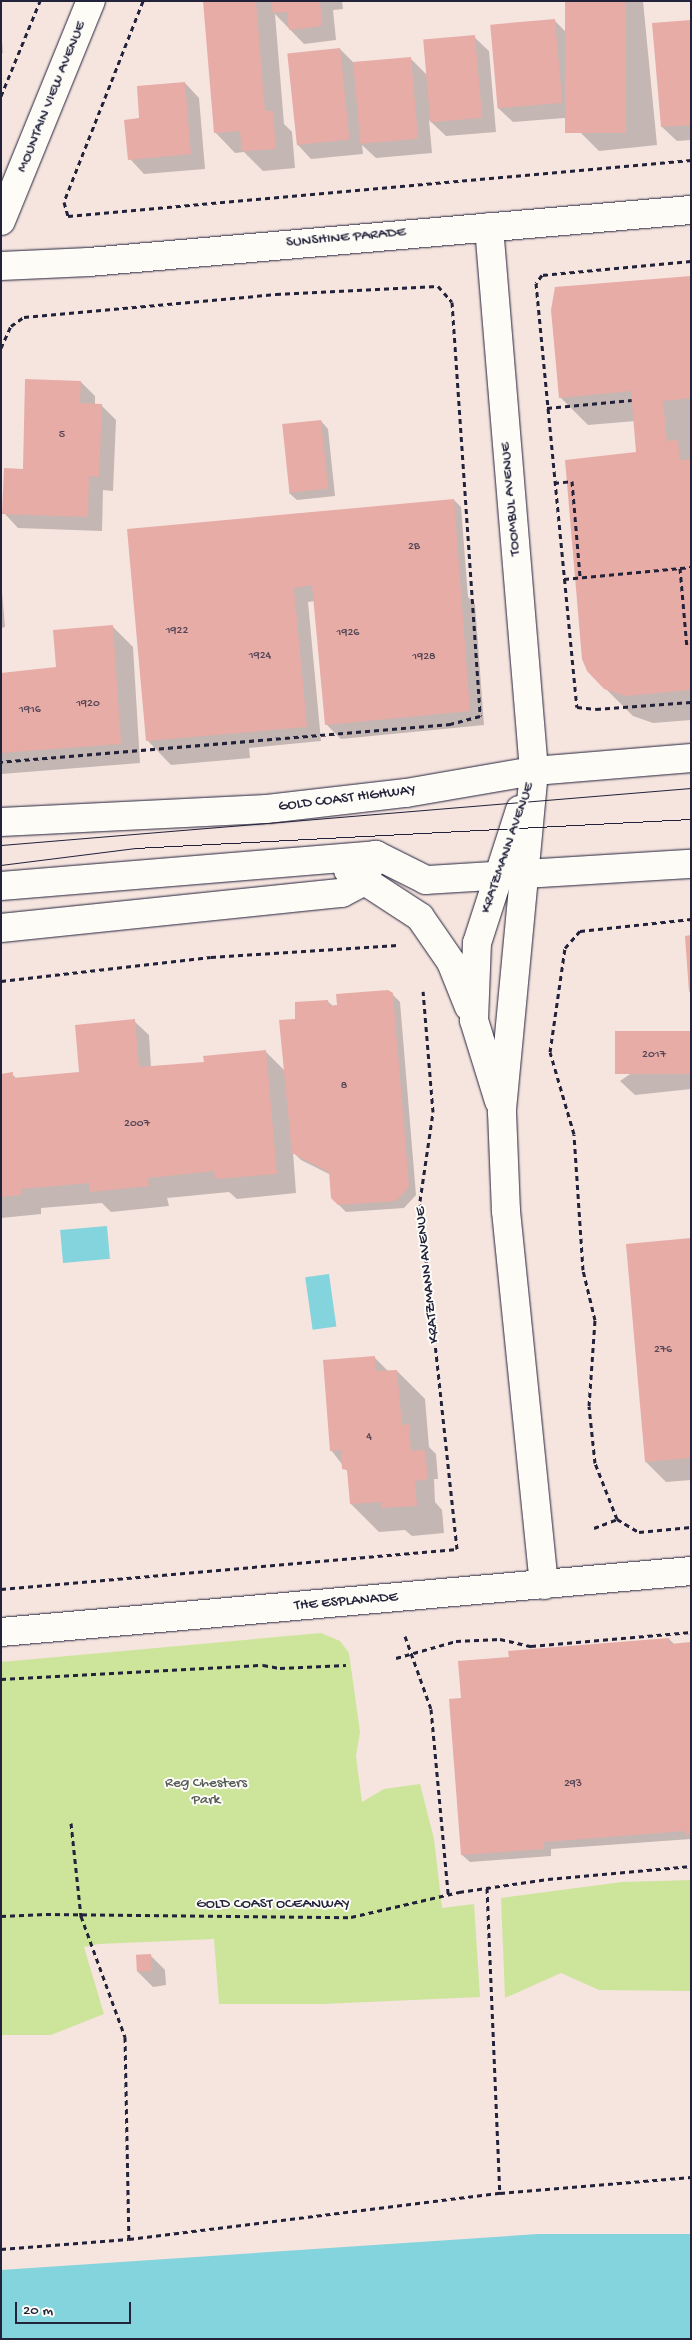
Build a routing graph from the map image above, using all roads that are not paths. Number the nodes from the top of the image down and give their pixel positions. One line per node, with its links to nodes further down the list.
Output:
1 (92, 1): 3 (main road, MOUNTAIN VIEW AVENUE)
2 (691, 210): 4 (main road, SUNSHINE PARADE)
3 (1, 221)
4 (489, 227): 5 (main road, SUNSHINE PARADE); 7 (main road, TOOMBUL AVENUE)
5 (1, 266)
6 (691, 758): 7 (main road, GOLD COAST HIGHWAY)
7 (534, 772): 8 (main road, GOLD COAST HIGHWAY); 12 (main road, KRATZMANN AVENUE); 13 (main road, KRATZMANN AVENUE)
8 (1, 822)
9 (276, 863): 11 (main road); 14 (main road); 17 (main road)
10 (691, 864): 13 (main road)
11 (370, 867): 12 (main road); 15 (main road); 16 (main road)
12 (497, 876): 13 (main road); 19 (main road, KRATZMANN AVENUE)
13 (524, 876): 20 (main road, KRATZMANN AVENUE)
14 (1, 886)
15 (342, 893): 16 (main road); 17 (main road)
16 (396, 899): 19 (main road)
17 (246, 903): 18 (main road)
18 (1, 928)
19 (474, 1020): 20 (main road, KRATZMANN AVENUE)
20 (502, 1112): 22 (main road, KRATZMANN AVENUE)
21 (691, 1571): 22 (main road, THE ESPLANADE)
22 (544, 1585): 23 (main road, THE ESPLANADE)
23 (1, 1632)

